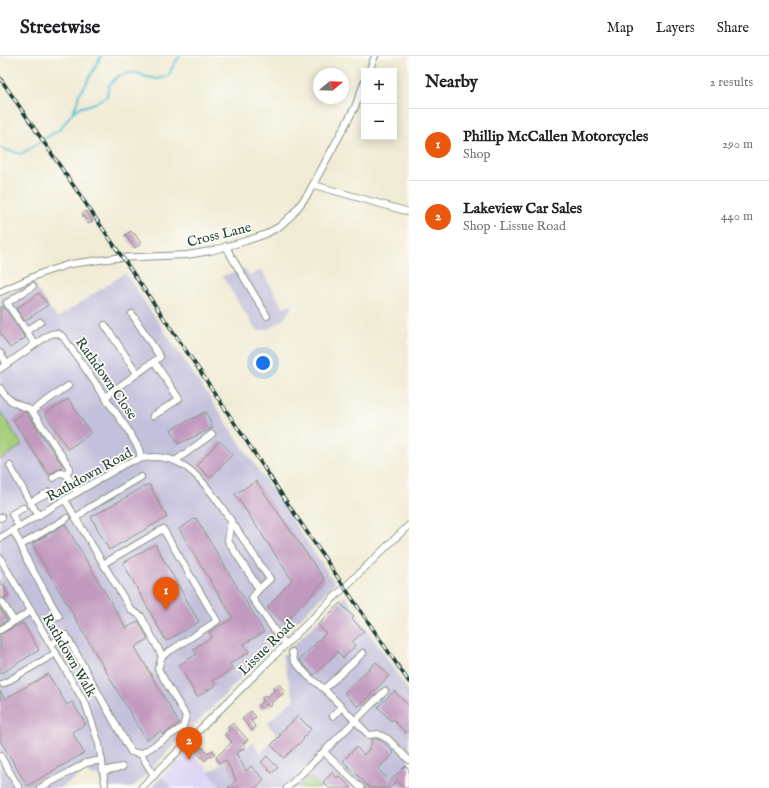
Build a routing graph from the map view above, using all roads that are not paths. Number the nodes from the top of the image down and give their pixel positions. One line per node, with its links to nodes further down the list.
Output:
1 (375, 56): 2 (street)
2 (370, 68)
3 (361, 91): 4 (street, Cross Lane)
4 (314, 185): 5 (street); 6 (street, Cross Lane)
5 (409, 212)
6 (226, 246): 8 (street, Cross Lane); 12 (street)
7 (33, 286): 10 (street)
8 (0, 292)
9 (0, 301): 10 (street)
10 (7, 303): 15 (street)
11 (132, 314): 18 (street)
12 (267, 316)
13 (40, 322): 15 (street)
14 (105, 325): 21 (street)
15 (26, 331): 16 (street)
16 (35, 344): 19 (street, Rathdown Close); 24 (street, Rathdown Close)
17 (0, 353): 19 (street)
18 (154, 361): 21 (street); 26 (street)
19 (7, 364): 20 (street, Rathdown Close)
20 (0, 368)
21 (137, 373): 24 (street)
22 (68, 386): 25 (street)
23 (0, 388): 25 (street)
24 (105, 397): 28 (street, Rathdown Close)
25 (32, 411): 31 (street)
26 (153, 416)
27 (212, 434): 29 (street)
28 (141, 458): 29 (street, Rathdown Road); 35 (street, Rathdown Road)
29 (176, 461): 42 (street, Rathdown Road)
30 (10, 466): 37 (street)
31 (66, 474): 33 (street); 35 (street)
32 (141, 477): 41 (street)
33 (53, 478)
34 (49, 492): 37 (street)
35 (78, 492): 36 (street, Rathdown Road)
36 (65, 500): 39 (street, Rathdown Road); 41 (street)
37 (30, 502): 39 (street)
38 (23, 508): 44 (street)
39 (39, 516): 44 (street, Rathdown Road)
40 (67, 518): 46 (street)
41 (76, 518): 48 (street)
42 (231, 520): 49 (street); 49 (street, Rathdown Road)
43 (409, 525): 56 (street, Lissue Road)
44 (16, 529): 45 (street, Rathdown Road); 46 (street)
45 (1, 535)
46 (21, 545): 52 (street)
47 (0, 558): 51 (street, Rathdown Walk)
48 (103, 564): 60 (street); 60 (street)
49 (259, 589): 56 (street)
50 (2, 602): 53 (street)
51 (31, 611): 53 (street); 55 (street, Rathdown Walk)
52 (59, 617)
53 (14, 621): 54 (street)
54 (0, 630)
55 (51, 644): 58 (street, Rathdown Walk); 68 (street)
56 (286, 644): 74 (street, Lissue Road)
57 (292, 652): 62 (street)
58 (56, 653): 61 (street); 70 (street, Rathdown Walk)
59 (363, 653): 62 (street)
60 (162, 656): 68 (street)
61 (3, 684)
62 (324, 689): 64 (street)
63 (386, 691): 66 (street)
64 (342, 707): 65 (street); 66 (street)
65 (333, 716)
66 (356, 721): 67 (street); 71 (street)
67 (324, 752): 79 (street); 80 (street)
68 (141, 754): 74 (street)
69 (0, 755): 76 (street)
70 (102, 760): 73 (street, Rathdown Walk); 77 (street)
71 (409, 760)
72 (122, 768): 73 (street)
73 (103, 771): 75 (street, Rathdown Walk)
74 (154, 776): 78 (street, Lissue Road)
75 (105, 784)
76 (19, 788)
77 (40, 788)
78 (141, 788)
79 (287, 788)
80 (361, 788)

